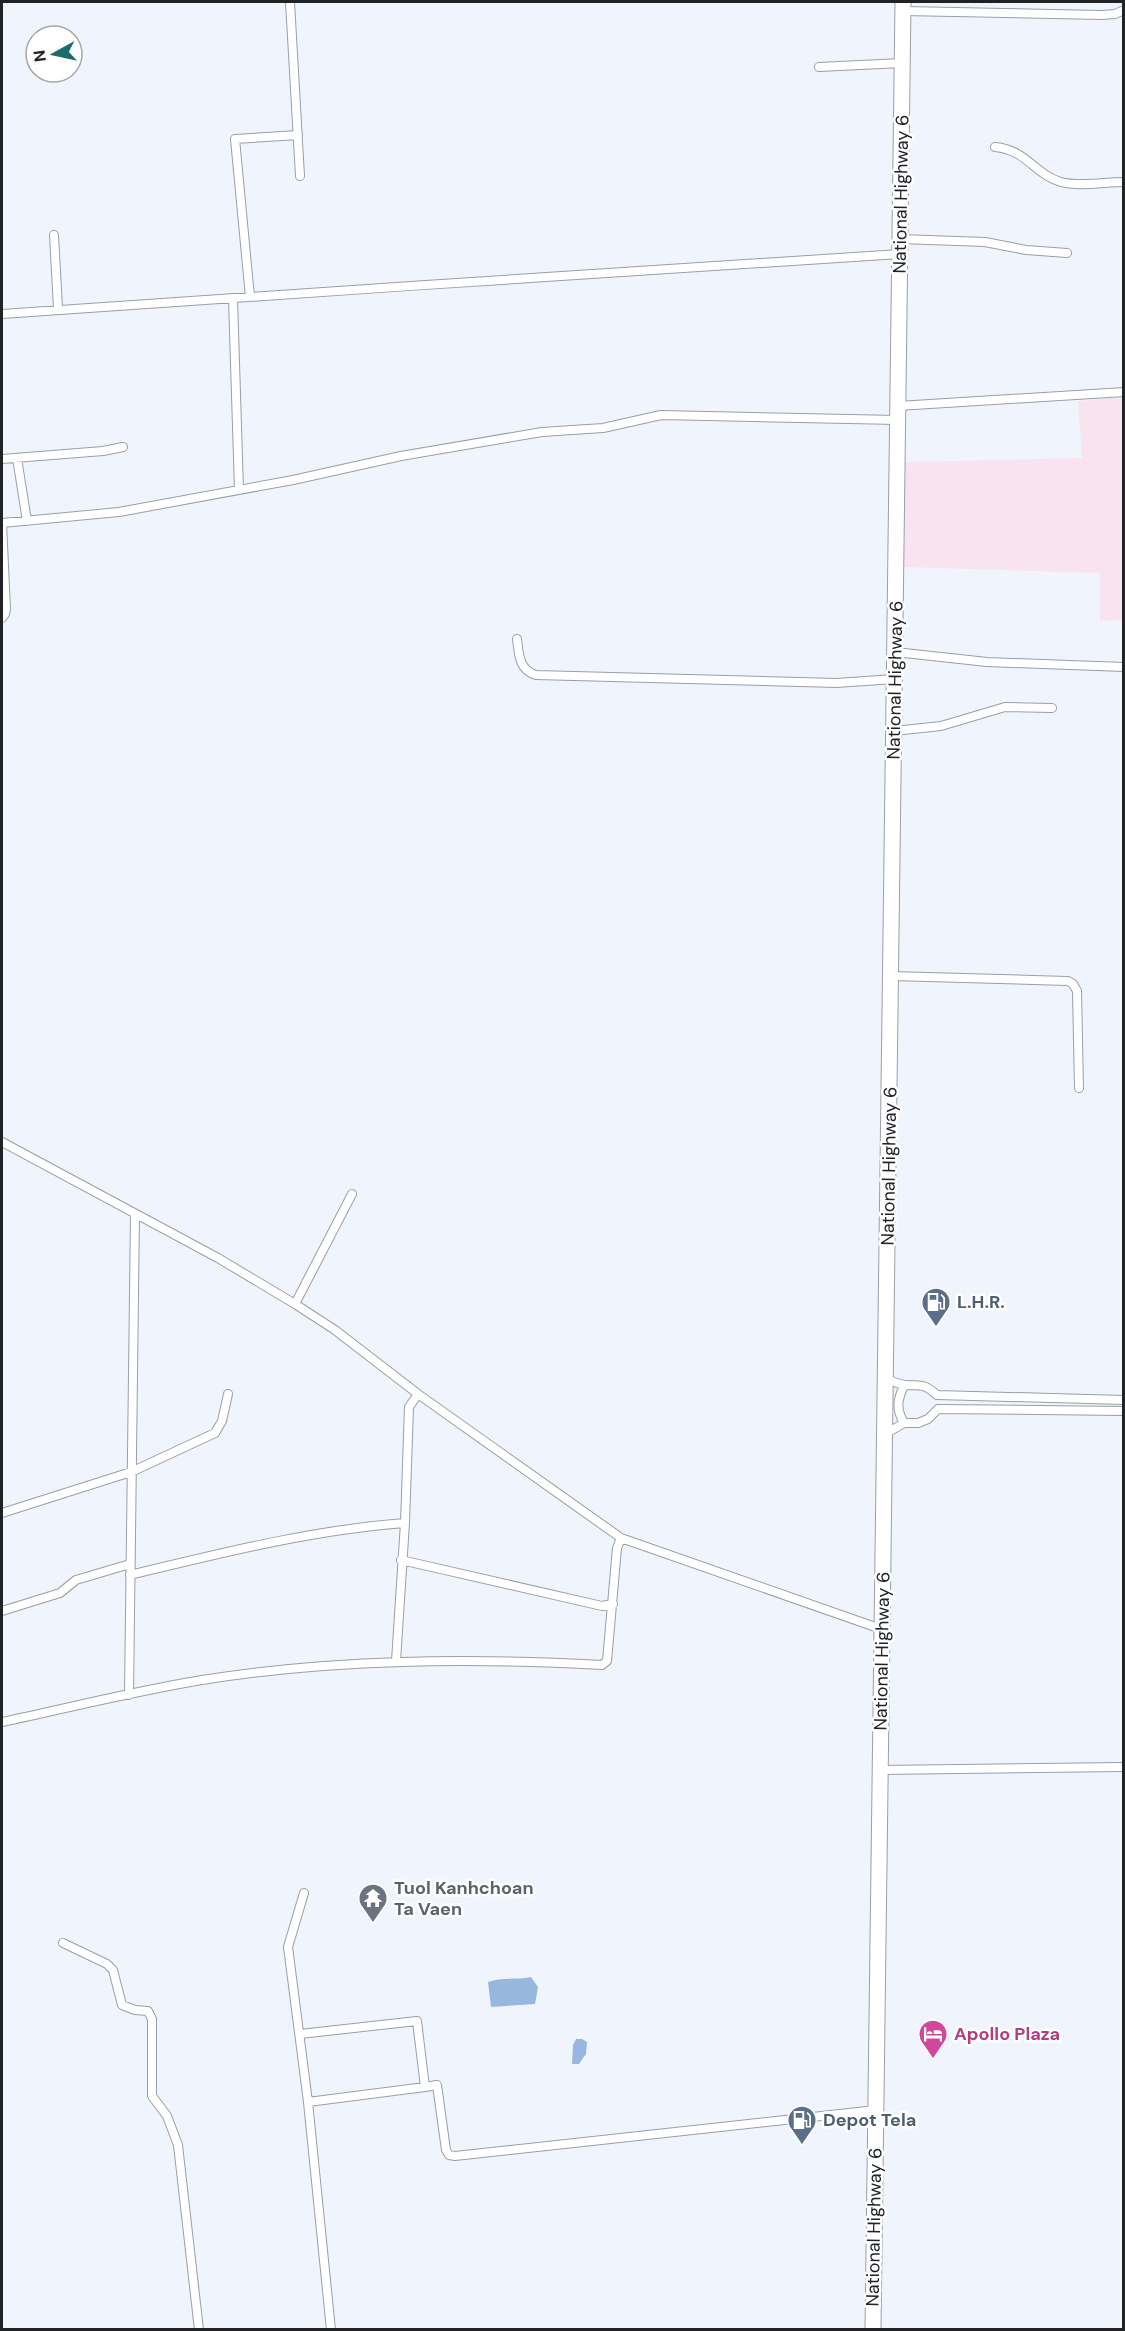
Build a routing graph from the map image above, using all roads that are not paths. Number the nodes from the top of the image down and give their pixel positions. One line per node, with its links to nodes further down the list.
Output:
1 (290, 2): 6 (street)
2 (903, 6): 3 (street); 4 (highway, National Highway 6)
3 (1124, 10)
4 (902, 63): 5 (street); 11 (highway, National Highway 6)
5 (819, 67)
6 (298, 135): 8 (street); 13 (street)
7 (995, 147): 9 (street)
8 (300, 176)
9 (1124, 182)
10 (54, 235): 15 (street)
11 (900, 247): 12 (street); 13 (street); 18 (highway, National Highway 6)
12 (1067, 253)
13 (250, 297): 14 (street)
14 (233, 298): 15 (street); 22 (street)
15 (58, 308): 16 (street)
16 (2, 314)
17 (1124, 392): 18 (street)
18 (898, 413): 22 (street); 27 (highway, National Highway 6)
19 (123, 447): 20 (street)
20 (17, 458): 21 (street); 23 (street)
21 (2, 459)
22 (239, 490): 23 (street)
23 (27, 521): 24 (street)
24 (2, 523): 25 (street)
25 (2, 618)
26 (517, 639): 29 (street)
27 (895, 652): 28 (street); 29 (highway, National Highway 6)
28 (1124, 667)
29 (895, 680): 31 (highway, National Highway 6)
30 (1052, 708): 31 (street)
31 (894, 731): 32 (highway, National Highway 6)
32 (891, 976): 33 (street); 38 (highway, National Highway 6)
33 (1079, 1088)
34 (2, 1142): 36 (street)
35 (352, 1194): 37 (street)
36 (135, 1214): 37 (street); 46 (street)
37 (295, 1304): 41 (street)
38 (886, 1379): 39 (street); 45 (highway, National Highway 6)
39 (904, 1386): 42 (street); 44 (street)
40 (228, 1394): 46 (street)
41 (418, 1394): 48 (street); 49 (street)
42 (1124, 1400)
43 (1124, 1411): 44 (street)
44 (904, 1423): 45 (street)
45 (885, 1434): 55 (highway, National Highway 6)
46 (131, 1472): 47 (street); 51 (street)
47 (2, 1513)
48 (405, 1523): 50 (street); 52 (street)
49 (621, 1538): 53 (street); 55 (street)
50 (401, 1560): 53 (street); 56 (street)
51 (130, 1564): 52 (street); 54 (street)
52 (130, 1575): 57 (street)
53 (613, 1604): 56 (street)
54 (2, 1611)
55 (881, 1629): 60 (highway, National Highway 6)
56 (396, 1661): 57 (street)
57 (129, 1695): 58 (street)
58 (2, 1722)
59 (1124, 1767): 60 (street)
60 (880, 1770): 66 (highway, National Highway 6)
61 (304, 1893): 63 (street)
62 (63, 1943): 67 (street)
63 (300, 2034): 64 (street); 65 (street)
64 (425, 2087): 65 (street); 66 (street)
65 (308, 2102): 68 (street)
66 (876, 2109): 69 (highway, National Highway 6)
67 (199, 2330)
68 (331, 2330)
69 (873, 2330)

